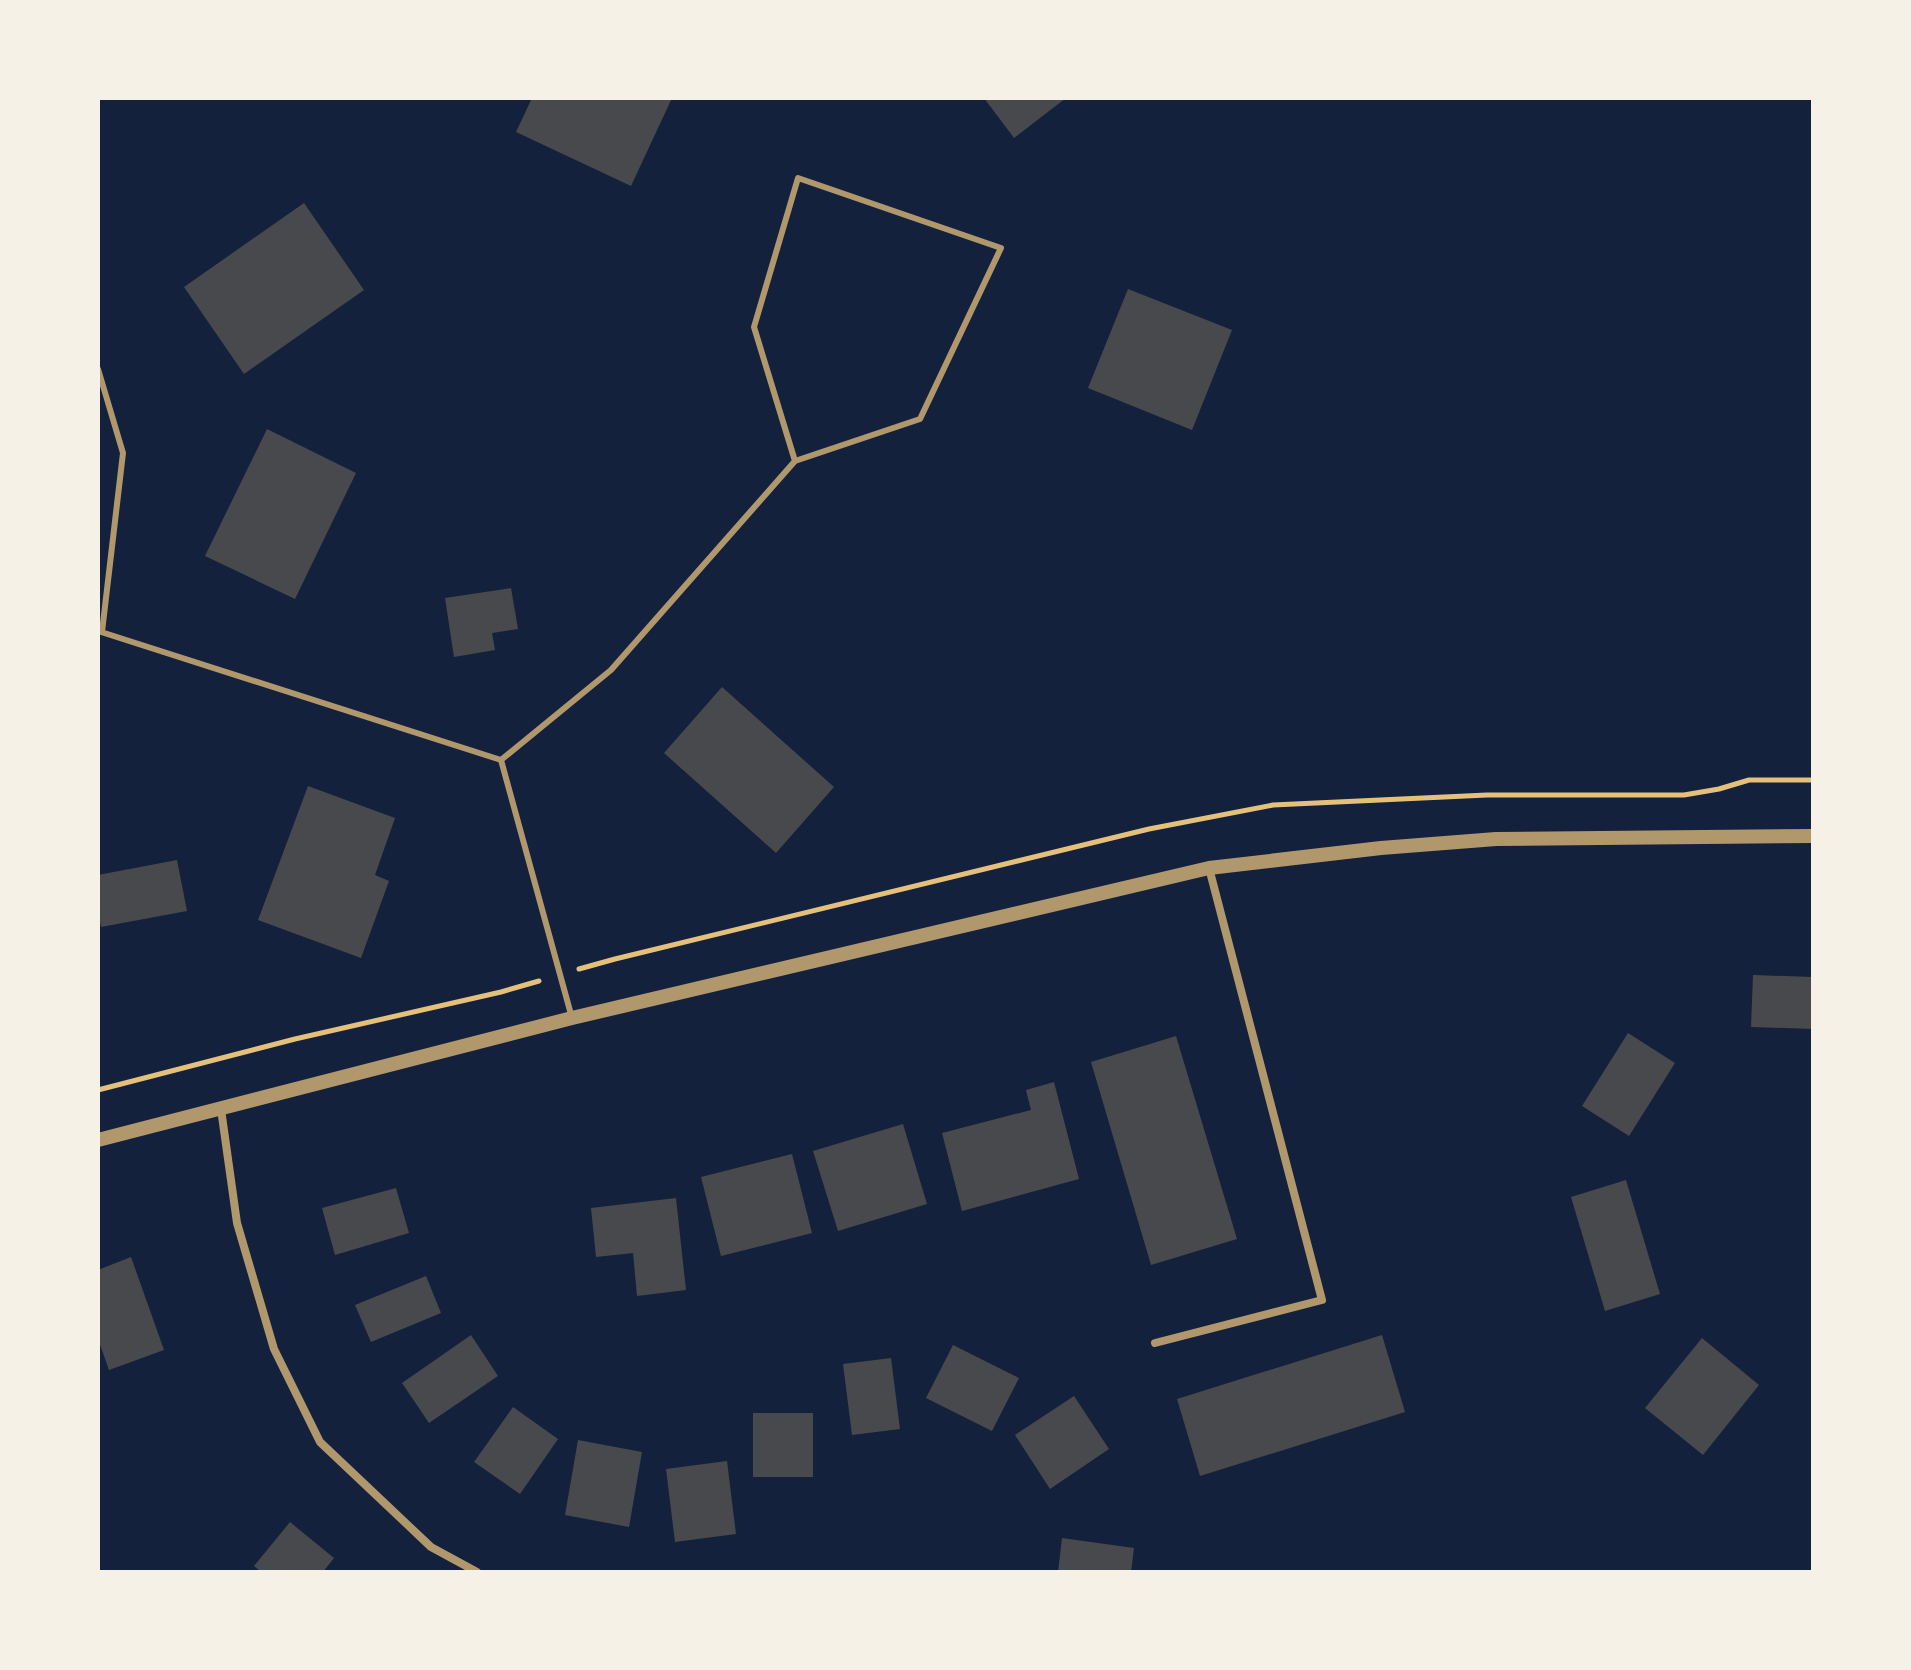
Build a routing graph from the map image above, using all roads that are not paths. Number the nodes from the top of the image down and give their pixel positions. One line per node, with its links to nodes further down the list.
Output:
1 (98, 369): 3 (lane)
2 (795, 461): 2 (lane); 4 (lane)
3 (100, 631): 4 (lane)
4 (501, 760): 7 (lane)
5 (1813, 836): 6 (street)
6 (1209, 868): 7 (street); 10 (street)
7 (572, 1018): 8 (street)
8 (221, 1109): 9 (street); 11 (street)
9 (98, 1140)
10 (1155, 1343)
11 (477, 1572)

